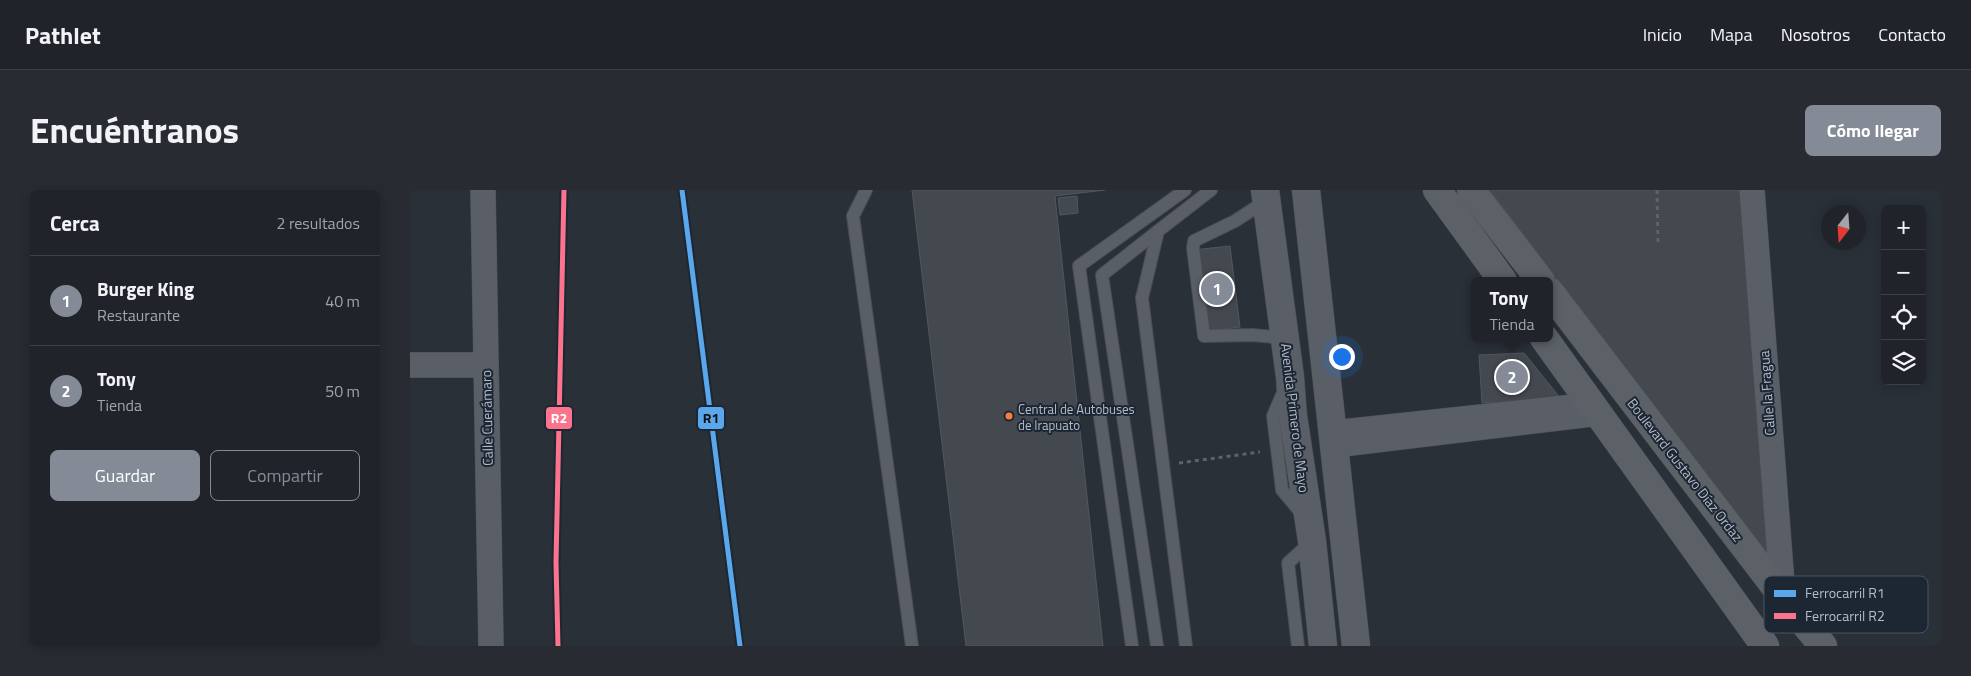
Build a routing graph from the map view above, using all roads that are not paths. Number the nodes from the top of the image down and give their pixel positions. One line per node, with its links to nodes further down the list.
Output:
1 (483, 190): 17 (street, Calle Cuerámaro)
2 (866, 190): 25 (lane)
3 (1185, 190): 26 (lane)
4 (1211, 190): 10 (lane)
5 (1306, 190): 19 (street)
6 (1437, 190): 11 (main road)
7 (1472, 190): 12 (main road)
8 (1752, 190): 22 (street, Calle la Fragua)
9 (1265, 195): 14 (street, Avenida Primero de Mayo); 14 (lane)
10 (1158, 231): 27 (lane); 28 (lane)
11 (1500, 277)
12 (1538, 277)
13 (1553, 296): 21 (main road, Boulevard Gustavo Díaz Ordaz)
14 (1285, 338): 20 (street, Avenida Primero de Mayo)
15 (1547, 342): 18 (main road)
16 (410, 365): 17 (street)
17 (486, 365): 24 (street, Calle Cuerámaro)
18 (1596, 409): 19 (street); 32 (main road)
19 (1334, 439): 31 (street)
20 (1310, 532): 29 (lane); 30 (street, Avenida Primero de Mayo)
21 (1767, 576)
22 (1781, 576)
23 (1812, 633): 33 (main road, Boulevard Gustavo Díaz Ordaz)
24 (491, 646)
25 (912, 646)
26 (1132, 646)
27 (1157, 646)
28 (1186, 646)
29 (1298, 646)
30 (1323, 646)
31 (1356, 646)
32 (1765, 646)
33 (1823, 646)

